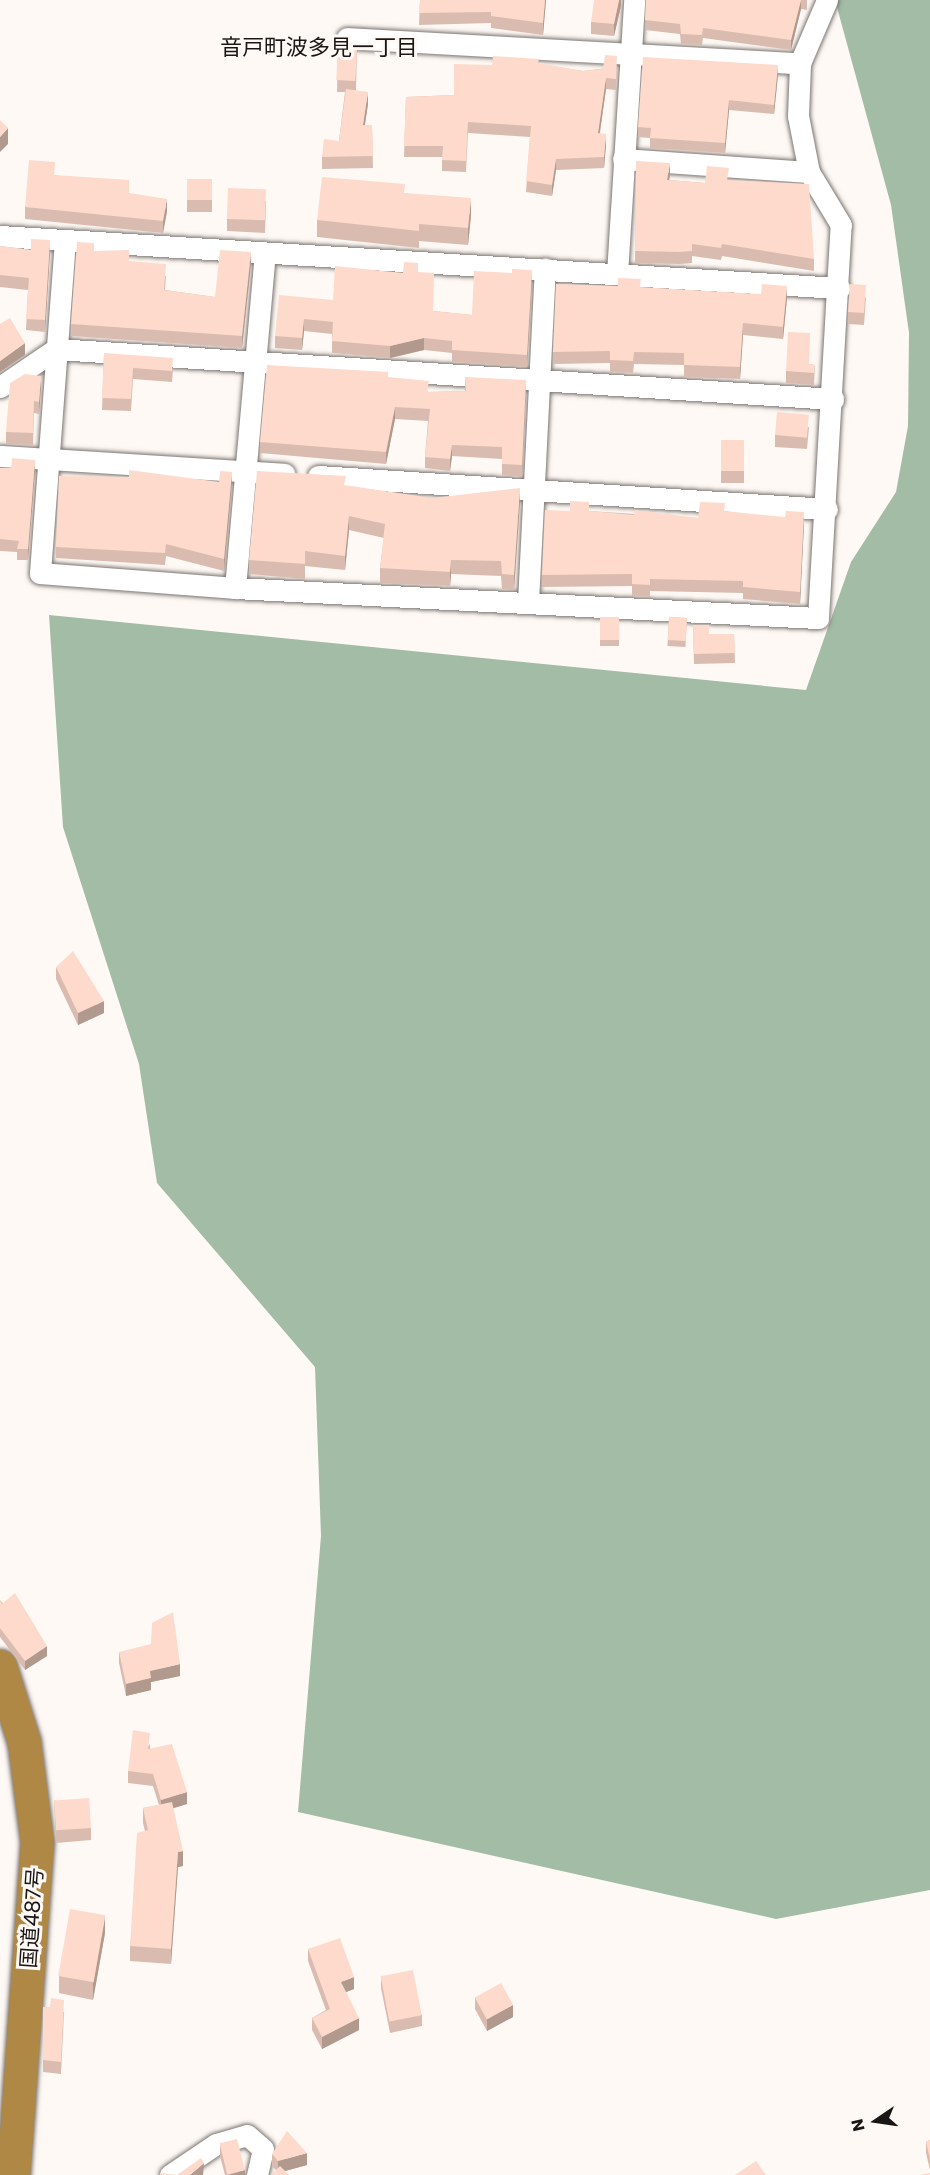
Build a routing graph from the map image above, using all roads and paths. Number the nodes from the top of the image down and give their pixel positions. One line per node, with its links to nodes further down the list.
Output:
1 (634, 0): 4 (street)
2 (827, 0): 5 (street)
3 (347, 38): 4 (street)
4 (632, 53): 5 (street); 6 (street)
5 (800, 63): 7 (street)
6 (624, 159): 7 (street); 12 (street)
7 (809, 172): 13 (street)
8 (0, 236): 9 (street)
9 (65, 240): 10 (street); 14 (street)
10 (265, 254): 11 (street); 15 (street)
11 (545, 268): 12 (street); 16 (street)
12 (618, 274): 13 (street)
13 (839, 288): 18 (street)
14 (56, 349): 15 (street); 17 (street); 20 (street)
15 (254, 363): 16 (street); 21 (street)
16 (543, 381): 18 (street); 22 (street)
17 (0, 387)
18 (833, 399): 23 (street)
19 (0, 456): 20 (street)
20 (48, 459): 21 (street); 24 (street)
21 (247, 472): 22 (street); 24 (street)
22 (536, 488): 23 (street); 25 (street)
23 (827, 509): 25 (street)
24 (235, 588): 25 (street)
25 (528, 602)
26 (0, 1666): 27 (highway, 国道487号)
27 (13, 2175)
28 (170, 2175): 29 (street)
29 (257, 2175)

